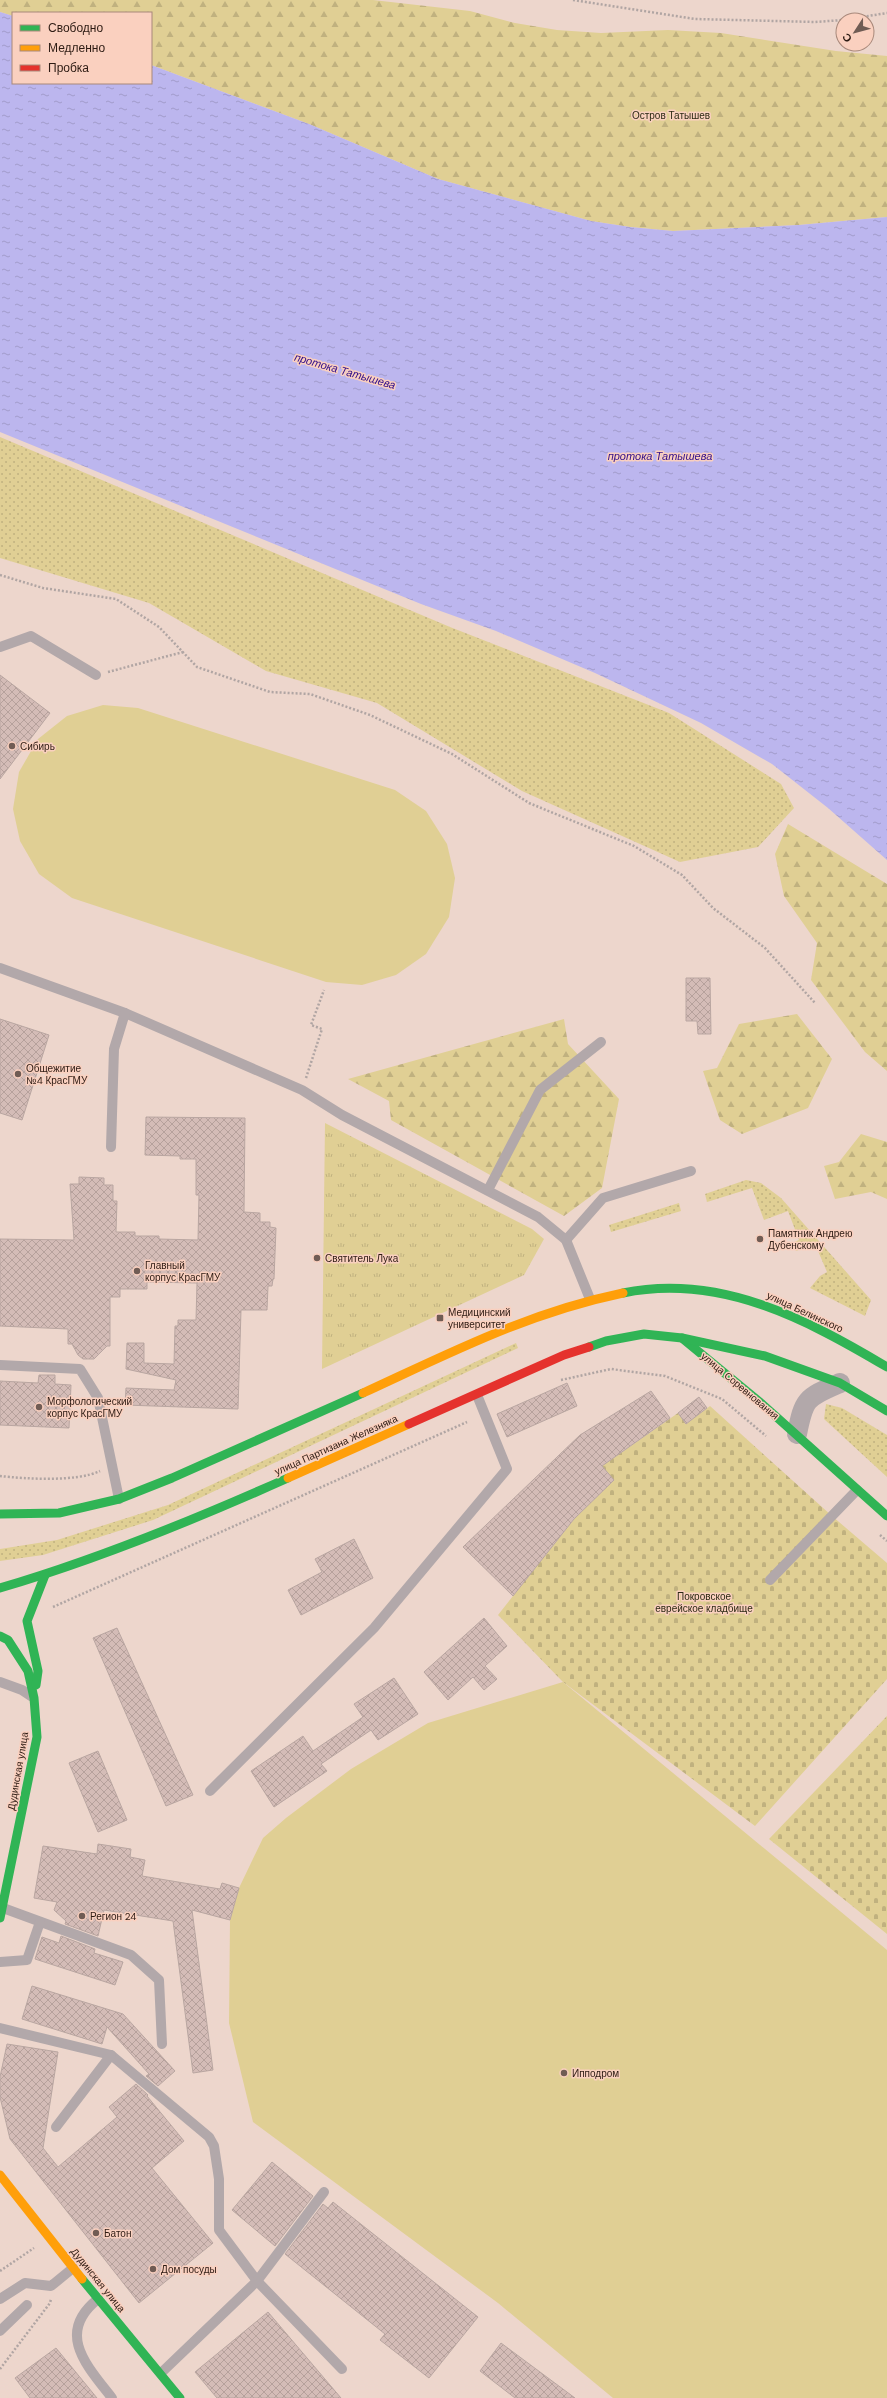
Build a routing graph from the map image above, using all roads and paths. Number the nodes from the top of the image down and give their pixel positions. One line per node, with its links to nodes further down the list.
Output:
1 (573, 0): 4 (path)
2 (887, 13): 3 (path)
3 (875, 15)
4 (835, 21)
5 (0, 574): 7 (path)
6 (0, 647): 8 (lane)
7 (183, 652): 8 (path); 11 (path)
8 (96, 675)
9 (0, 968): 12 (lane)
10 (324, 990): 14 (path)
11 (815, 1003)
12 (125, 1013): 14 (lane); 15 (lane)
13 (601, 1042): 17 (lane)
14 (302, 1090): 17 (lane)
15 (111, 1147)
16 (691, 1171): 18 (lane)
17 (488, 1190): 18 (lane)
18 (566, 1240): 19 (lane)
19 (590, 1299): 22 (main road, улица Белинского); 33 (main road)
20 (682, 1338): 24 (main road); 25 (main road, улица Партизана Железняка); 29 (main road, улица Соревнования)
21 (0, 1365): 30 (lane)
22 (887, 1367)
23 (555, 1382): 26 (path)
24 (840, 1383): 27 (main road); 29 (street)
25 (477, 1395): 28 (lane); 36 (main road, улица Партизана Железняка)
26 (722, 1399)
27 (887, 1411)
28 (484, 1414): 39 (path); 43 (lane)
29 (797, 1434): 32 (main road, улица Соревнования)
30 (113, 1465): 31 (path); 33 (lane)
31 (0, 1476)
32 (857, 1490): 35 (main road, улица Соревнования); 37 (lane)
33 (119, 1499): 34 (main road)
34 (0, 1514)
35 (887, 1516)
36 (45, 1575): 38 (main road, улица Партизана Железняка); 42 (main road)
37 (770, 1580)
38 (0, 1588)
39 (48, 1612)
40 (0, 1636): 42 (main road)
41 (0, 1682): 42 (lane)
42 (34, 1698): 44 (main road, Дудинская улица)
43 (210, 1791)
44 (4, 1883): 45 (main road, Дудинская улица)
45 (1, 1913): 46 (lane)
46 (40, 1922): 47 (lane); 49 (lane)
47 (0, 1962)
48 (0, 2028): 50 (lane)
49 (162, 2044)
50 (111, 2055): 51 (lane); 57 (lane)
51 (56, 2127)
52 (0, 2175): 55 (main road, Дудинская улица)
53 (324, 2192): 57 (lane)
54 (39, 2244): 56 (path)
55 (73, 2268): 58 (lane); 60 (main road, Дудинская улица)
56 (0, 2271)
57 (257, 2281): 64 (lane); 65 (lane)
58 (51, 2286): 59 (lane); 63 (path)
59 (0, 2299)
60 (98, 2299): 65 (main road, Дудинская улица); 66 (lane)
61 (26, 2305): 62 (lane)
62 (0, 2331)
63 (0, 2368)
64 (342, 2369)
65 (161, 2373): 67 (main road, Дудинская улица)
66 (112, 2398)
67 (180, 2398)

